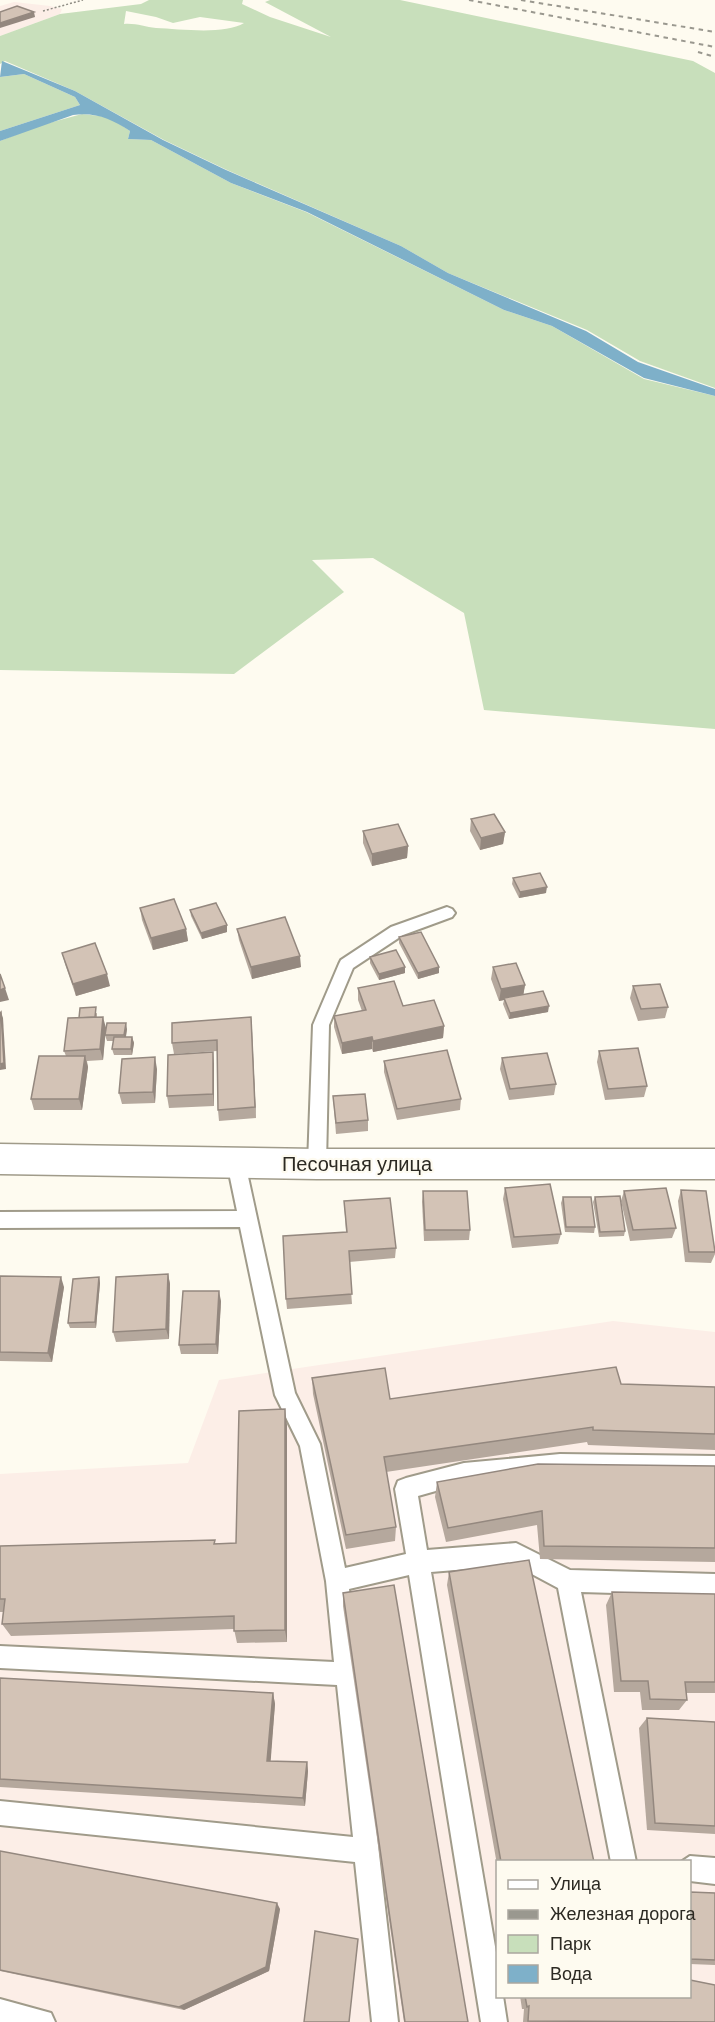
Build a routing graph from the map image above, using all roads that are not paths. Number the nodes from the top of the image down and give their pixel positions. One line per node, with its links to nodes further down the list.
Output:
1 (447, 914): 4 (lane)
2 (0, 1159): 3 (street, Песочная улица)
3 (236, 1163): 4 (street, Песочная улица); 6 (lane)
4 (318, 1164): 5 (street, Песочная улица)
5 (715, 1164)
6 (248, 1219): 7 (lane); 10 (lane)
7 (0, 1220)
8 (715, 1466): 9 (lane)
9 (419, 1562): 10 (lane); 11 (lane); 23 (lane)
10 (337, 1581): 14 (lane)
11 (568, 1581): 12 (lane); 17 (lane)
12 (715, 1585)
13 (0, 1658): 14 (lane)
14 (347, 1674): 16 (lane)
15 (0, 1814): 16 (lane)
16 (366, 1851): 22 (lane)
17 (624, 1860)
18 (691, 1869): 19 (lane)
19 (715, 1871)
20 (0, 2012): 21 (lane)
21 (42, 2022)
22 (385, 2022)
23 (494, 2022)

